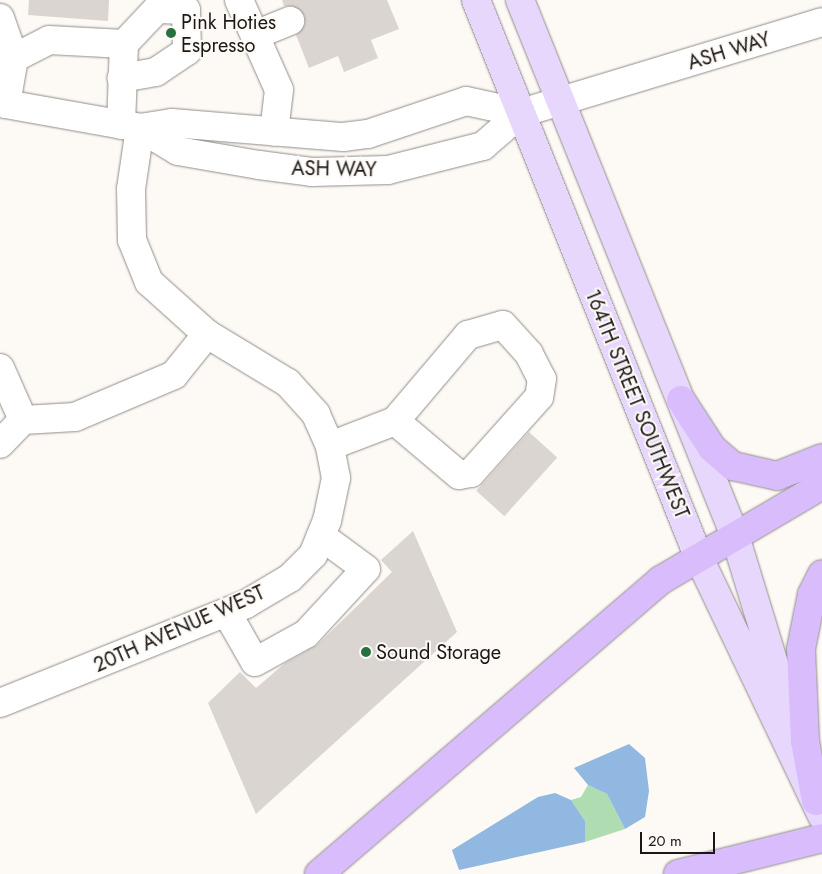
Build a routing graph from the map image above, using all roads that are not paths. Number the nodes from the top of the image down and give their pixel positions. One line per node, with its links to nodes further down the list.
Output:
1 (239, 0): 7 (street)
2 (476, 0): 13 (main road, 164TH STREET SOUTHWEST)
3 (520, 0): 11 (main road, 164TH STREET SOUTHWEST)
4 (0, 18): 9 (street)
5 (290, 21): 7 (street)
6 (822, 22): 11 (street, ASH WAY)
7 (255, 35): 15 (street)
8 (124, 44): 9 (street); 10 (street, 20TH AVENUE WEST); 10 (street)
9 (14, 58): 12 (street)
10 (122, 78): 14 (street, 20TH AVENUE WEST)
11 (561, 101): 13 (street, ASH WAY); 18 (main road, 164TH STREET SOUTHWEST)
12 (3, 104): 14 (street, ASH WAY)
13 (521, 113): 14 (street, ASH WAY); 15 (street, ASH WAY); 27 (main road, 164TH STREET SOUTHWEST)
14 (130, 126): 15 (street, ASH WAY); 16 (street, 20TH AVENUE WEST)
15 (274, 132)
16 (207, 334): 19 (street); 22 (street, 20TH AVENUE WEST)
17 (0, 368): 19 (street)
18 (681, 400): 23 (highway); 26 (main road, 164TH STREET SOUTHWEST)
19 (23, 420): 21 (street)
20 (395, 420): 20 (street); 22 (street)
21 (0, 444)
22 (330, 446): 25 (street, 20TH AVENUE WEST)
23 (822, 458)
24 (822, 485): 26 (highway)
25 (321, 536): 29 (street, 20TH AVENUE WEST); 29 (street)
26 (735, 536): 27 (highway); 31 (main road, 164TH STREET SOUTHWEST)
27 (698, 558): 31 (main road, 164TH STREET SOUTHWEST); 33 (highway)
28 (822, 574): 31 (highway)
29 (227, 613): 30 (street, 20TH AVENUE WEST)
30 (0, 704)
31 (819, 808)
32 (822, 838): 34 (highway)
33 (319, 874)
34 (678, 874)

